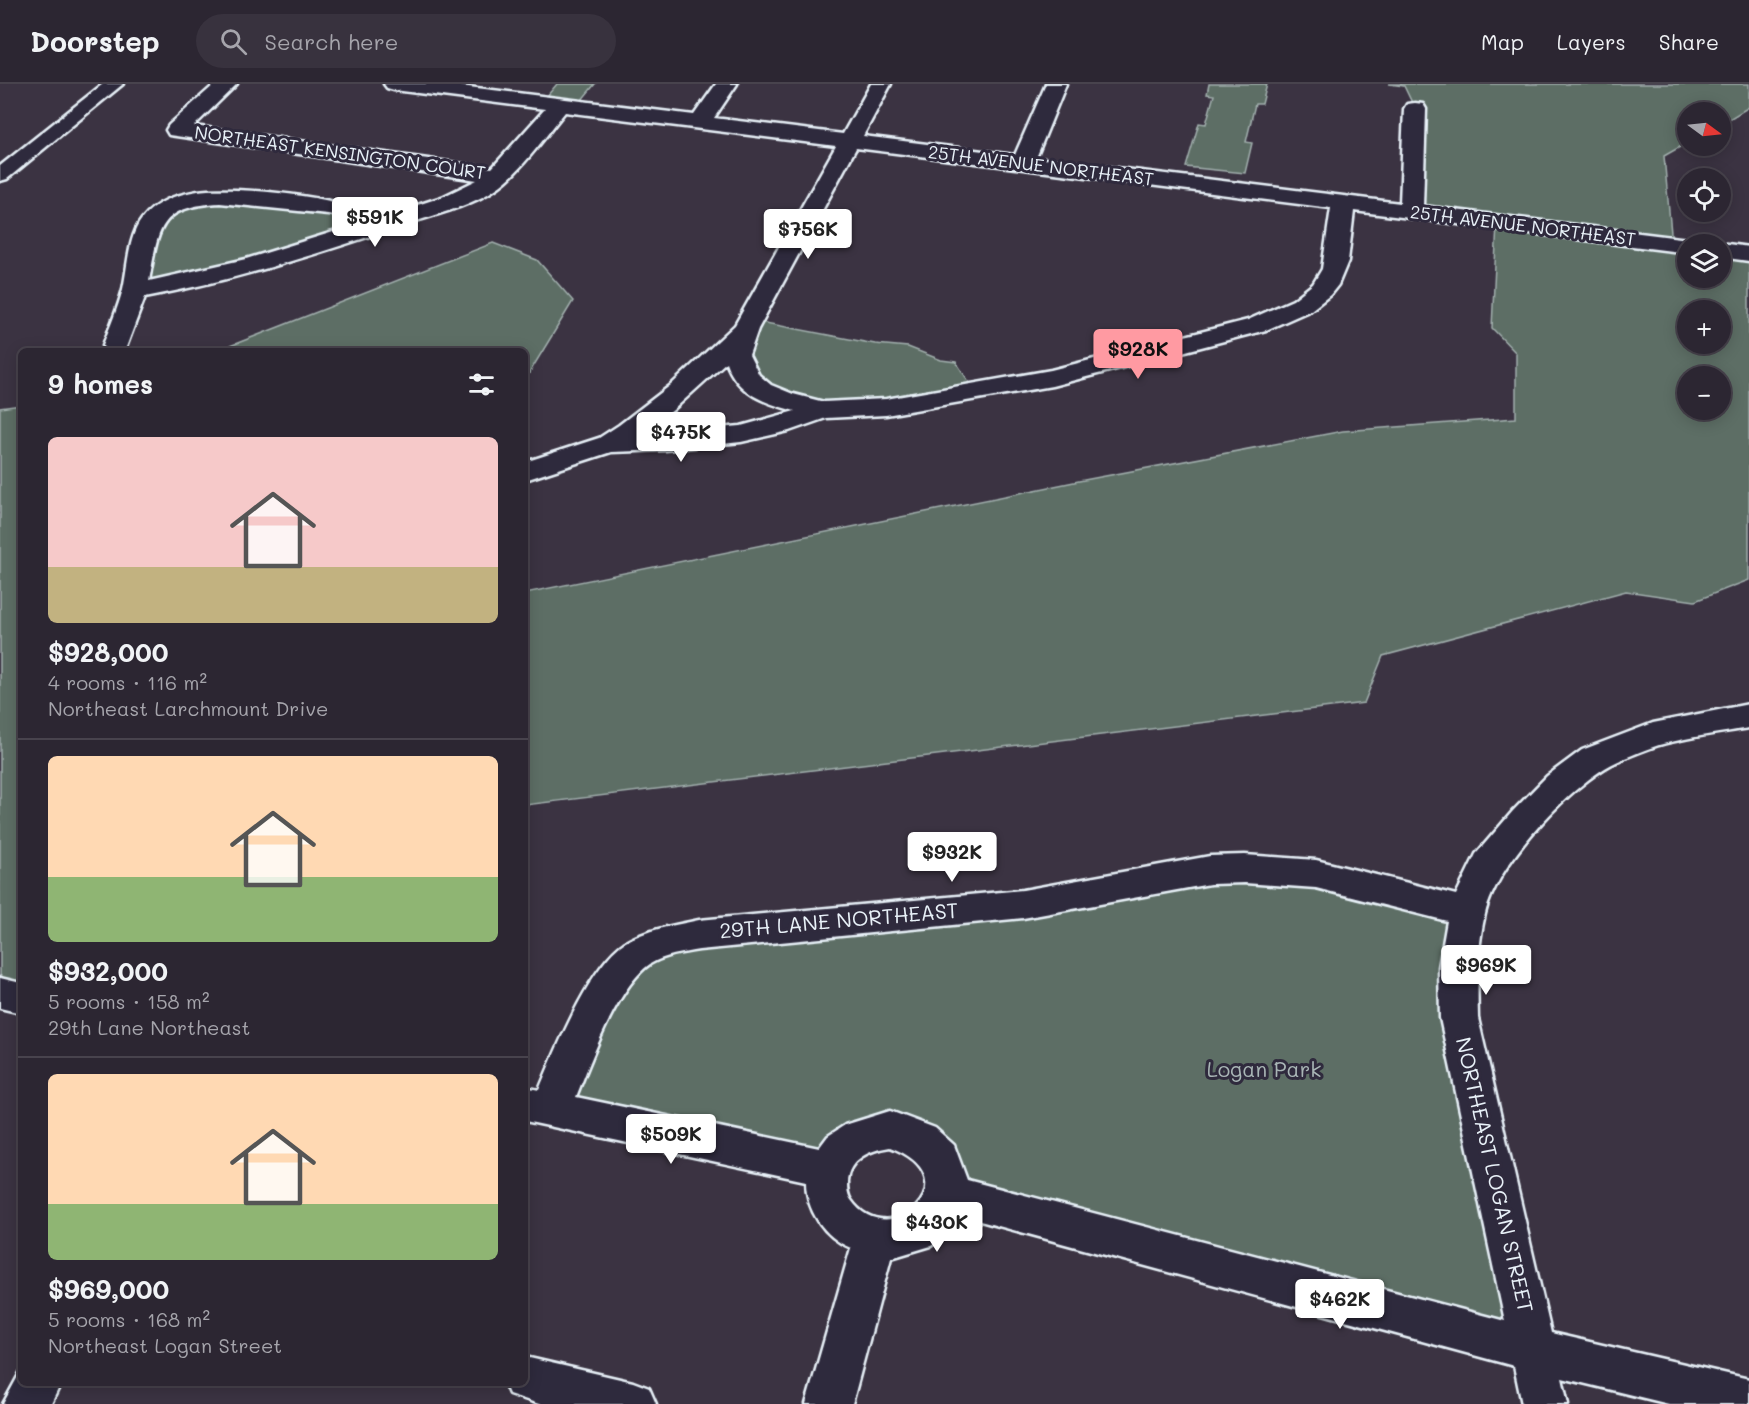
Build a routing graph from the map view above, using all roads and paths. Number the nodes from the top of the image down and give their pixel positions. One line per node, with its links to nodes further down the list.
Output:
1 (114, 84): 12 (lane)
2 (227, 84): 13 (street, NORTHEAST KENSINGTON COURT)
3 (394, 84): 7 (street, 25TH AVENUE NORTHEAST)
4 (727, 84): 9 (street)
5 (881, 84): 10 (street)
6 (1056, 84): 11 (street)
7 (560, 105): 9 (street, 25TH AVENUE NORTHEAST); 13 (street)
8 (1415, 109): 15 (street)
9 (699, 123): 10 (street, 25TH AVENUE NORTHEAST)
10 (849, 142): 11 (street, 25TH AVENUE NORTHEAST); 21 (street)
11 (1023, 163): 14 (street, 25TH AVENUE NORTHEAST)
12 (0, 175)
13 (498, 176): 16 (street)
14 (1343, 204): 15 (street, 25TH AVENUE NORTHEAST); 23 (street)
15 (1411, 212): 17 (street, 25TH AVENUE NORTHEAST)
16 (370, 227): 20 (street); 20 (street)
17 (1677, 245)
18 (1731, 252): 19 (street)
19 (1749, 254)
20 (135, 291): 22 (street)
21 (745, 329): 23 (street); 24 (street)
22 (116, 345)
23 (824, 410): 24 (street)
24 (608, 444): 25 (street)
25 (528, 470)
26 (1749, 716): 27 (street, NORTHEAST LOGAN STREET)
27 (1467, 912): 30 (street, 29TH LANE NORTHEAST); 34 (street, NORTHEAST LOGAN STREET)
28 (0, 993): 29 (street)
29 (18, 997)
30 (538, 1106): 31 (street)
31 (829, 1168): 32 (street); 33 (street)
32 (947, 1193): 33 (street); 34 (street)
33 (875, 1238): 40 (street)
34 (1533, 1350): 37 (street); 41 (street, NORTHEAST LOGAN STREET)
35 (528, 1379): 39 (street)
36 (37, 1386): 38 (street)
37 (1749, 1401)
38 (26, 1404)
39 (633, 1404)
40 (829, 1404)
41 (1545, 1404)

